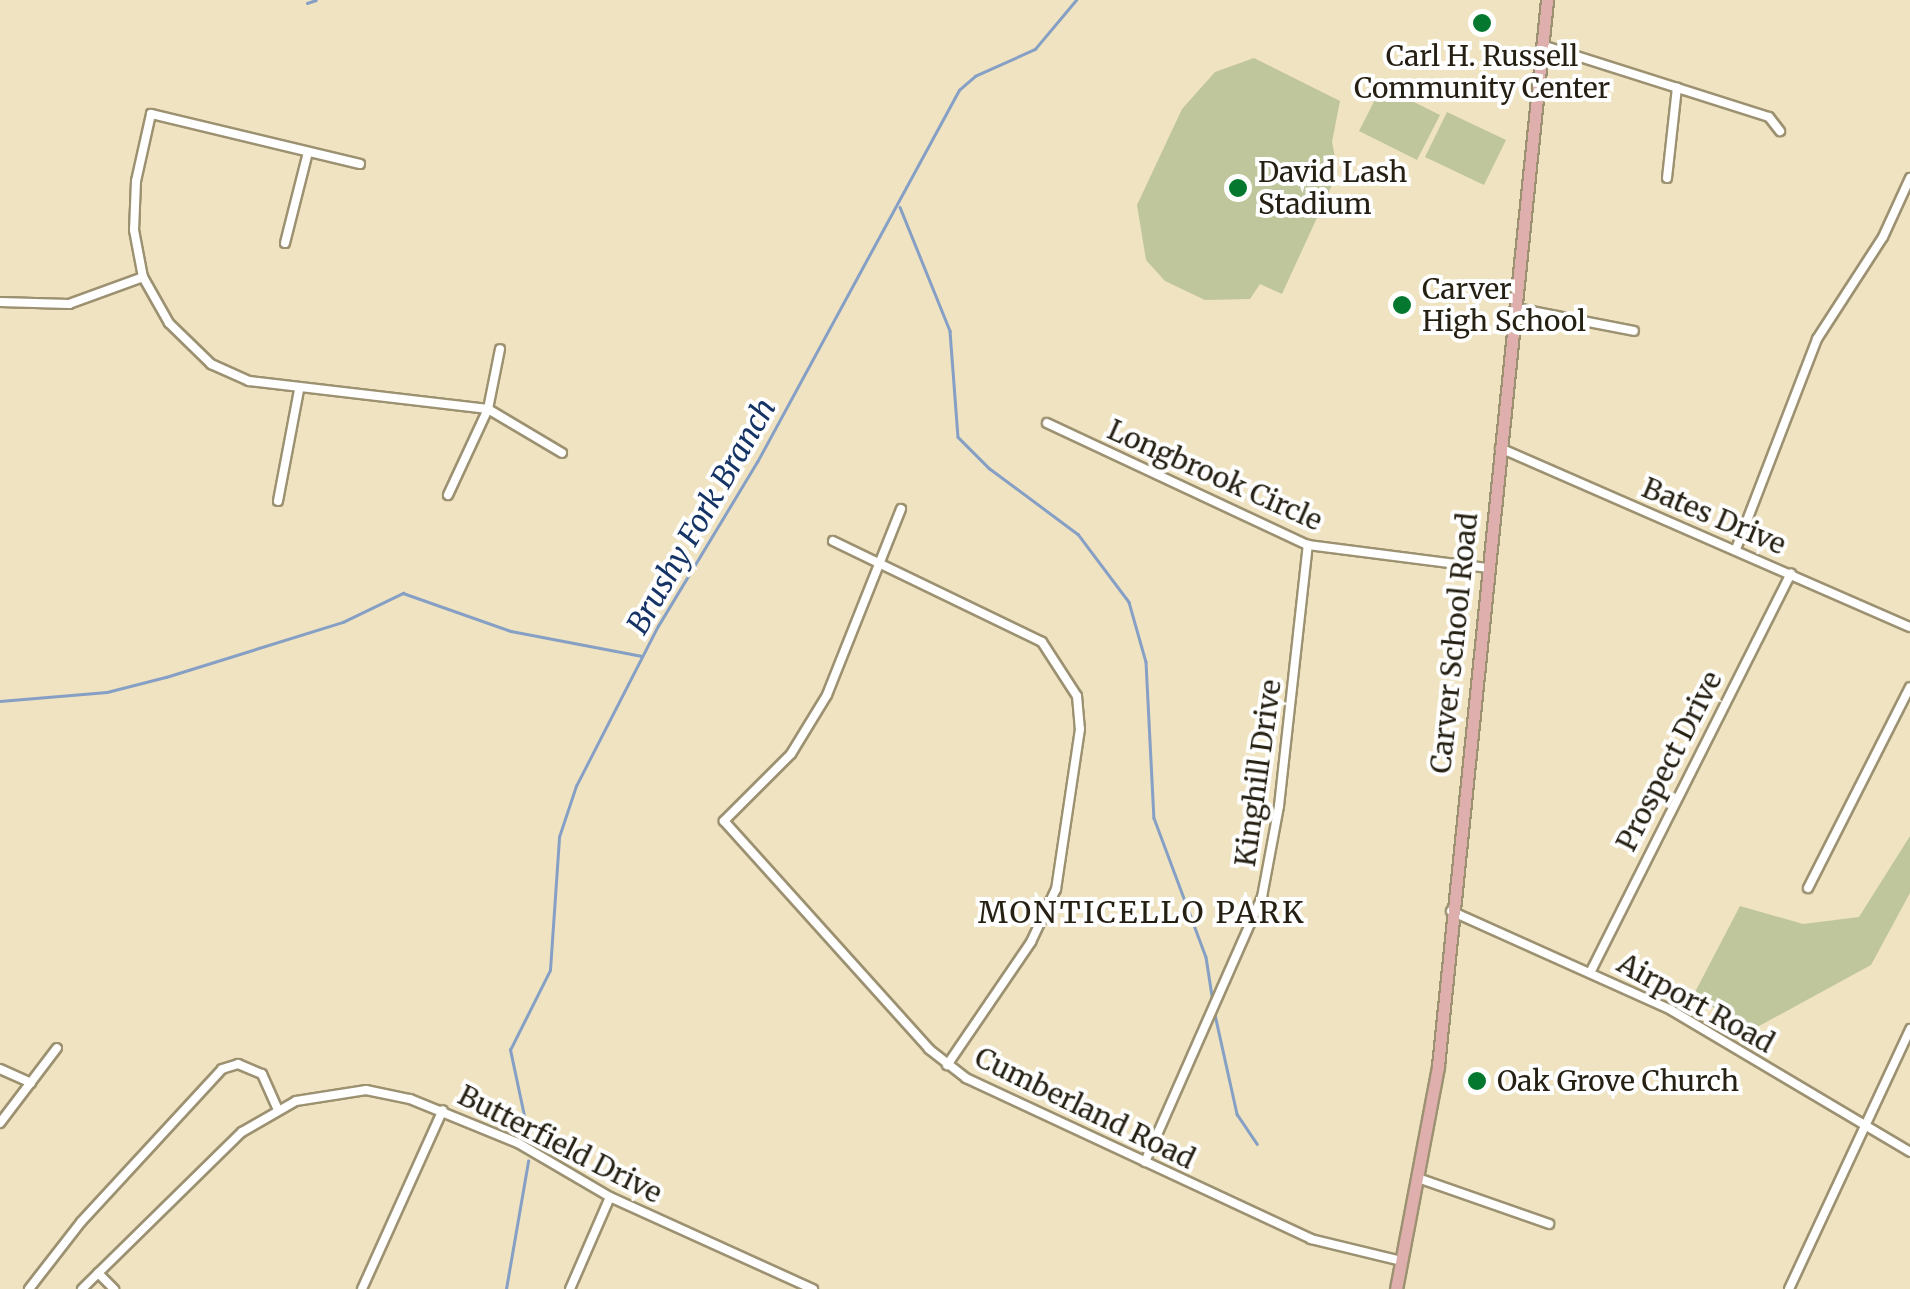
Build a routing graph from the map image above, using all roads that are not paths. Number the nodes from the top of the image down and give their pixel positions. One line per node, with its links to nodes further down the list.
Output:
1 (1547, 0): 2 (main road, Carver School Road)
2 (1542, 45): 3 (street); 12 (main road, Carver School Road)
3 (1677, 88): 4 (street); 7 (street)
4 (1780, 131)
5 (308, 152): 6 (street); 9 (street); 10 (street)
6 (360, 164)
7 (1667, 178)
8 (1910, 178): 25 (street)
9 (285, 244)
10 (143, 277): 11 (street); 15 (street)
11 (0, 302)
12 (1515, 308): 13 (street); 18 (main road, Carver School Road)
13 (1634, 331)
14 (500, 349): 16 (street)
15 (299, 390): 16 (street); 21 (street)
16 (488, 410): 19 (street); 20 (street)
17 (1047, 423): 24 (street, Longbrook Circle)
18 (1500, 448): 25 (street, Bates Drive); 27 (main road, Carver School Road)
19 (562, 453)
20 (448, 495)
21 (278, 501)
22 (901, 509): 26 (street)
23 (833, 540): 26 (street)
24 (1308, 545): 27 (street, Longbrook Circle); 44 (street, Kinghill Drive)
25 (1736, 549): 28 (street, Bates Drive)
26 (877, 561): 36 (street, Cumberland Road); 36 (street)
27 (1487, 568): 32 (main road, Carver School Road)
28 (1791, 574): 29 (street, Bates Drive); 33 (street, Prospect Drive)
29 (1910, 627)
30 (1910, 687): 31 (street)
31 (1808, 888)
32 (1451, 911): 33 (street, Airport Road); 45 (main road, Carver School Road)
33 (1591, 970): 42 (street, Airport Road)
34 (1910, 1029): 42 (street)
35 (57, 1048): 38 (street)
36 (947, 1065): 44 (street, Cumberland Road)
37 (0, 1069): 38 (street)
38 (31, 1084): 41 (street)
39 (278, 1110): 40 (street, Butterfield Drive); 49 (street, Butterfield Drive); 50 (street)
40 (443, 1110): 46 (street, Butterfield Drive); 53 (street)
41 (0, 1123)
42 (1868, 1129): 43 (street, Airport Road); 57 (street)
43 (1910, 1152)
44 (1145, 1162): 48 (street, Cumberland Road)
45 (1418, 1178): 47 (street); 48 (main road, Carver School Road)
46 (610, 1196): 54 (street); 55 (street, Butterfield Drive)
47 (1550, 1224)
48 (1402, 1261): 56 (main road, Carver School Road)
49 (98, 1273): 51 (street, Butterfield Drive); 52 (street)
50 (30, 1289)
51 (82, 1289)
52 (114, 1289)
53 (362, 1289)
54 (570, 1289)
55 (813, 1289)
56 (1396, 1289)
57 (1789, 1289)

